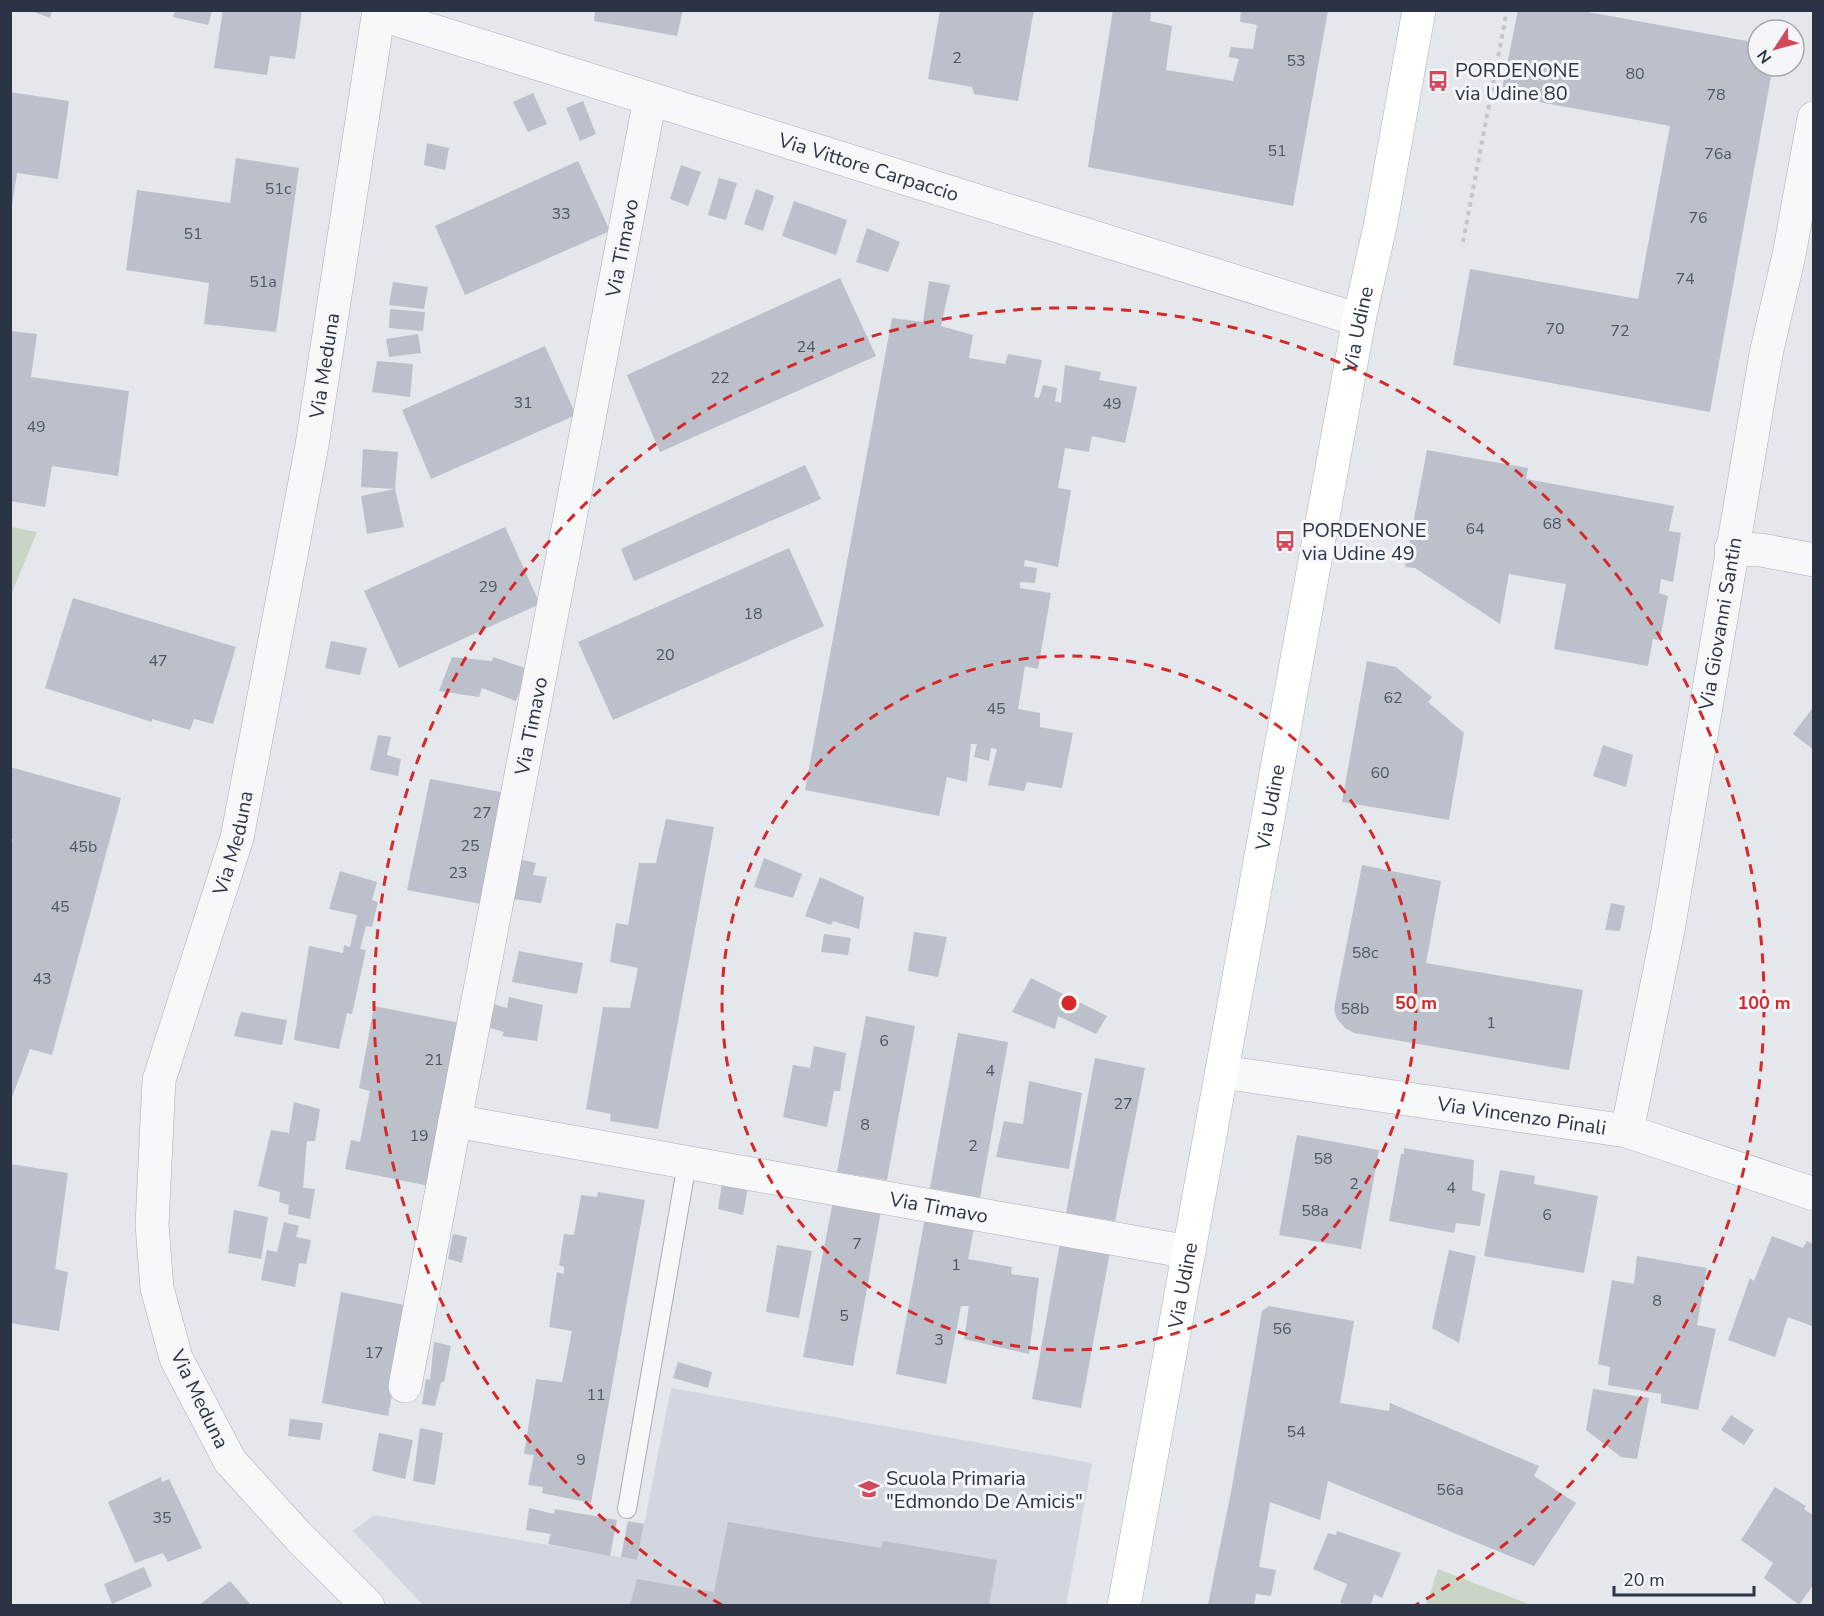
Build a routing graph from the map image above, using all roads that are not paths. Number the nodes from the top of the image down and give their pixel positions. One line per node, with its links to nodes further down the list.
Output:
1 (1419, 10): 6 (main road, Via Udine)
2 (379, 12): 3 (street, Via Vittore Carpaccio); 17 (street, Via Meduna)
3 (650, 99): 6 (street, Via Vittore Carpaccio); 10 (street, Via Timavo)
4 (1814, 118): 5 (street, Via Giovanni Santin)
5 (1801, 264): 7 (street, Via Giovanni Santin)
6 (1359, 320): 9 (main road, Via Udine)
7 (1731, 549): 8 (street); 11 (street, Via Giovanni Santin)
8 (1814, 560)
9 (1222, 1072): 11 (street, Via Vincenzo Pinali); 14 (main road, Via Udine)
10 (455, 1121): 12 (street, Via Timavo); 15 (street)
11 (1627, 1131): 13 (street, Via Vincenzo Pinali)
12 (687, 1163): 14 (street, Via Timavo); 16 (lane)
13 (1814, 1194)
14 (1189, 1252): 18 (main road, Via Udine)
15 (405, 1386)
16 (627, 1509)
17 (368, 1605)
18 (1124, 1605)

